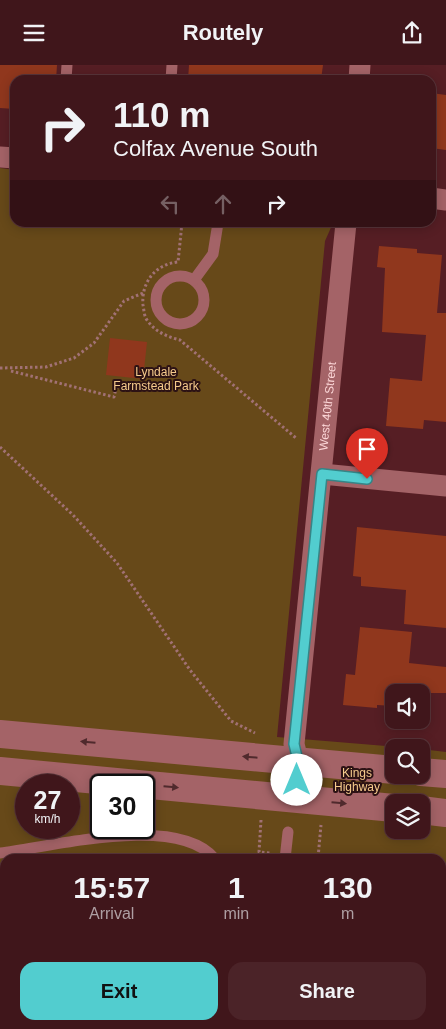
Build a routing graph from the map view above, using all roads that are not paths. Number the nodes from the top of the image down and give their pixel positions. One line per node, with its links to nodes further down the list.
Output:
1 (217, 227): 3 (lane)
2 (346, 227): 4 (street, West 40th Street)
3 (194, 280): 3 (lane)
4 (322, 474): 5 (street); 7 (street, West 40th Street)
5 (446, 486)
6 (0, 734): 7 (street, one-way to 6)
7 (298, 761): 8 (street); 12 (street, West 40th Street)
8 (385, 769)
9 (0, 771): 12 (street, one-way to 12)
10 (430, 773): 11 (street)
11 (446, 774)
12 (295, 799): 13 (street, one-way to 13)
13 (385, 807)
14 (430, 811): 15 (street)
15 (446, 813)
16 (288, 832): 19 (lane)
17 (0, 853): 18 (lane)
18 (211, 854)
19 (286, 854)

